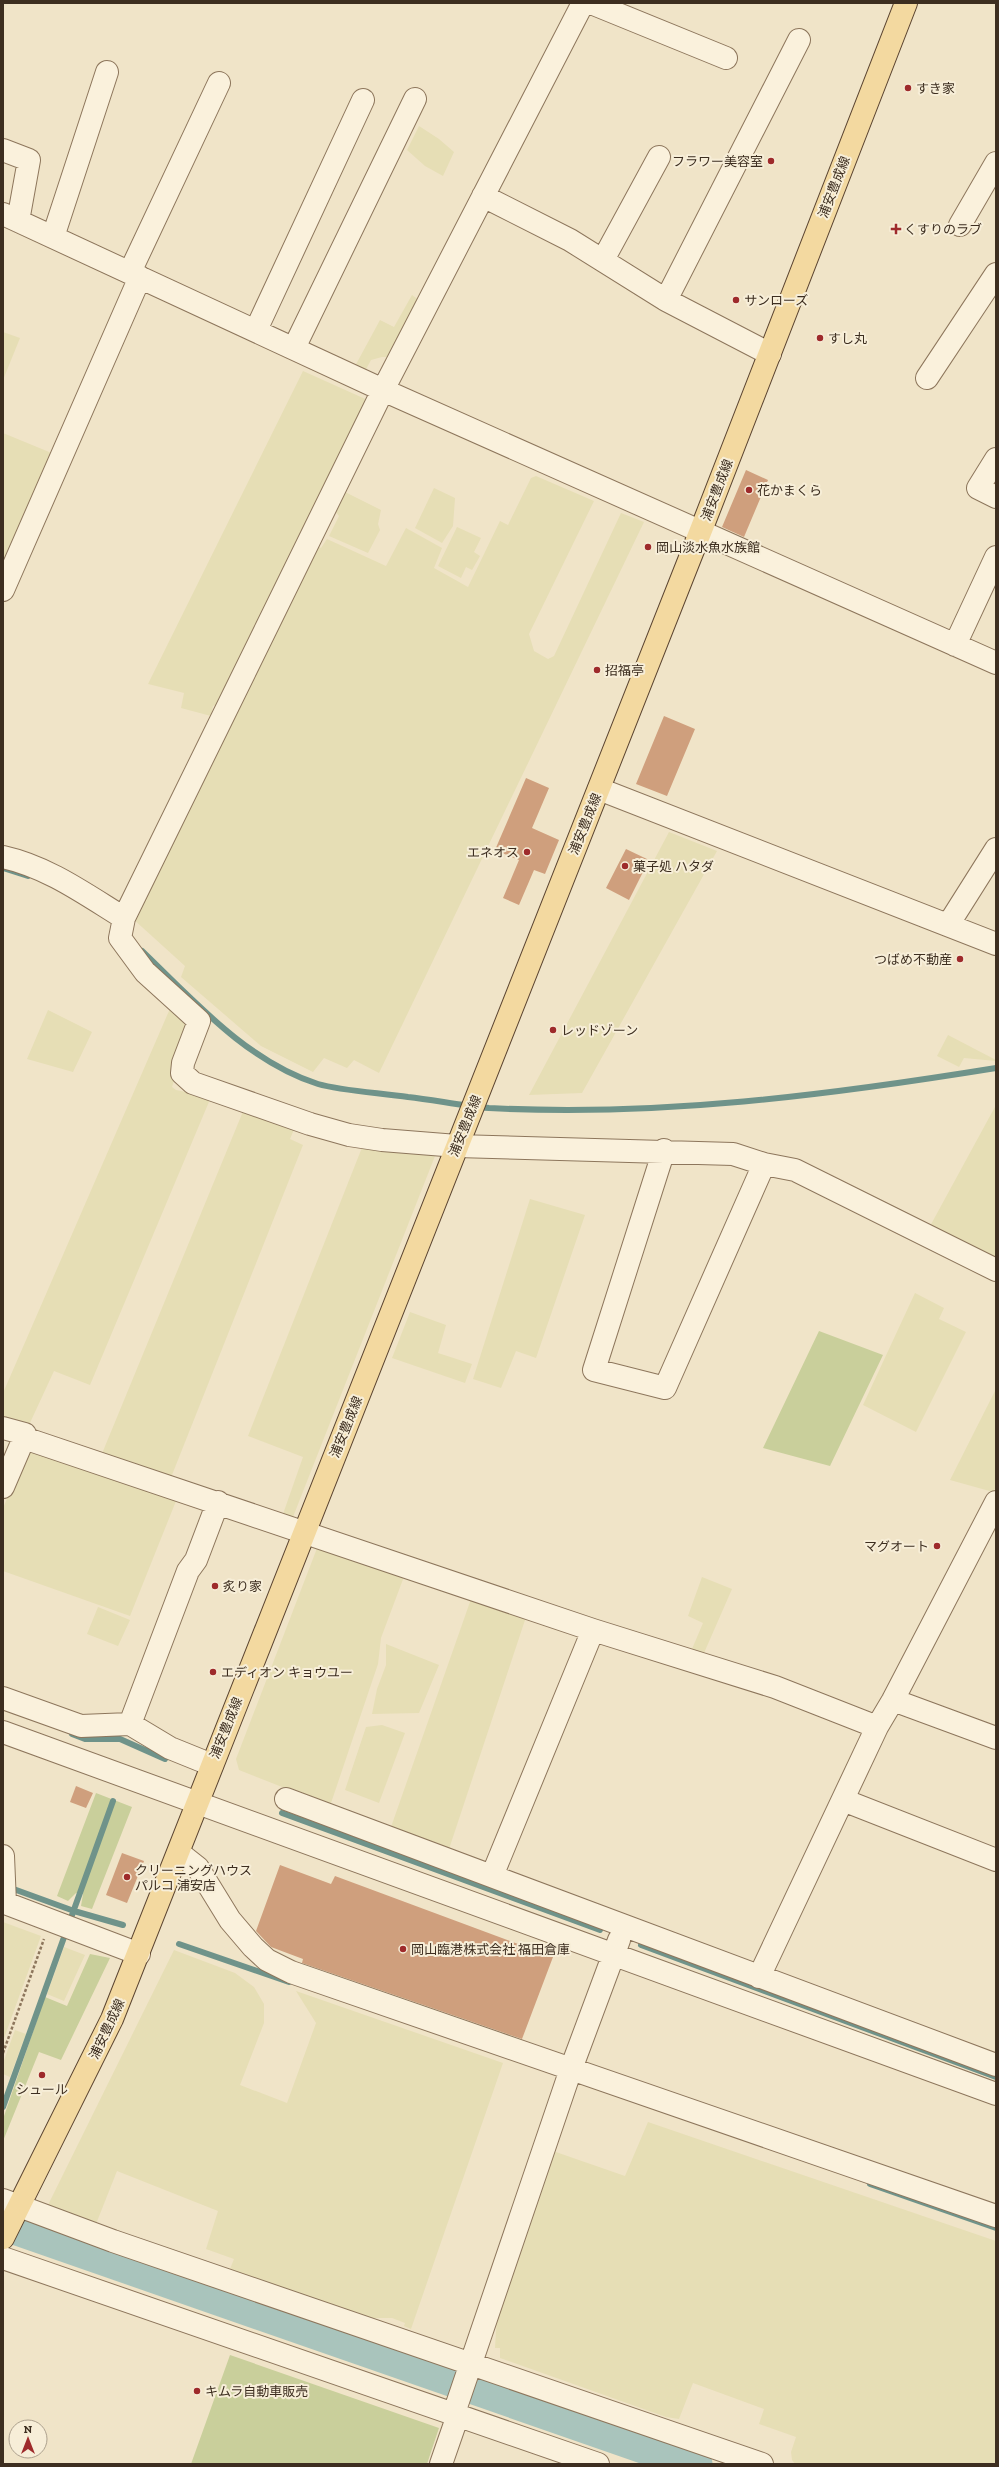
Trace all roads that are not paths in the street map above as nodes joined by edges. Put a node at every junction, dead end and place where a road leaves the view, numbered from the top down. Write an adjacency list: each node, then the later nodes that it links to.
1 (583, 3): 13 (street)
2 (591, 3): 5 (street)
3 (906, 3): 23 (main road, 浦安豊成線)
4 (799, 40): 20 (street)
5 (726, 58)
6 (108, 72): 16 (street)
7 (219, 83): 18 (street)
8 (415, 99): 22 (street)
9 (363, 100): 21 (street)
10 (3, 150): 14 (street)
11 (659, 156): 17 (street)
12 (996, 163): 15 (street)
13 (483, 196): 17 (street); 25 (street)
14 (10, 217): 16 (street)
15 (960, 225)
16 (53, 237): 18 (street)
17 (603, 260): 20 (street)
18 (135, 274): 21 (street); 30 (street)
19 (996, 274): 24 (street)
20 (666, 300): 23 (street)
21 (256, 330): 22 (street)
22 (294, 348): 25 (street)
23 (770, 354): 28 (main road, 浦安豊成線)
24 (926, 378)
25 (383, 390): 28 (street); 36 (street)
26 (996, 459): 27 (street)
27 (996, 497)
28 (700, 532): 31 (street); 33 (main road, 浦安豊成線)
29 (996, 557): 31 (street)
30 (3, 590)
31 (955, 645): 32 (street)
32 (996, 663)
33 (599, 789): 37 (street); 39 (main road, 浦安豊成線)
34 (996, 850): 37 (street)
35 (3, 857): 36 (street)
36 (122, 925): 39 (street)
37 (948, 925): 38 (street)
38 (996, 944)
39 (457, 1146): 40 (street); 48 (main road, 浦安豊成線)
40 (664, 1150): 41 (street); 41 (street)
41 (764, 1164): 42 (street)
42 (996, 1270)
43 (3, 1428): 44 (street)
44 (24, 1438): 45 (street); 46 (street)
45 (3, 1487)
46 (218, 1502): 48 (street); 52 (street)
47 (996, 1502): 51 (street)
48 (304, 1532): 49 (street); 56 (main road, 浦安豊成線)
49 (593, 1630): 53 (street); 63 (street)
50 (3, 1698): 52 (street)
51 (893, 1700): 53 (street); 55 (street)
52 (130, 1724): 56 (street)
53 (877, 1727): 58 (street)
54 (3, 1732): 59 (street)
55 (996, 1738)
56 (212, 1765): 59 (main road, 浦安豊成線)
57 (286, 1799): 63 (street)
58 (843, 1800): 61 (street); 67 (street)
59 (197, 1804): 60 (main road, 浦安豊成線); 66 (street)
60 (179, 1853): 65 (main road, 浦安豊成線); 69 (street)
61 (996, 1860)
62 (4, 1875): 65 (street)
63 (492, 1876): 64 (street)
64 (625, 1926): 66 (street); 67 (street)
65 (139, 1954): 71 (main road, 浦安豊成線)
66 (614, 1954): 69 (street); 70 (street)
67 (759, 1977): 68 (street)
68 (996, 2065)
69 (571, 2069): 72 (street); 75 (street)
70 (996, 2094)
71 (13, 2206): 73 (main road, 浦安豊成線); 75 (street)
72 (996, 2216)
73 (3, 2237)
74 (3, 2258): 76 (street)
75 (469, 2369): 76 (street); 79 (street)
76 (457, 2408): 77 (street); 78 (street)
77 (441, 2464)
78 (598, 2464)
79 (762, 2464)

